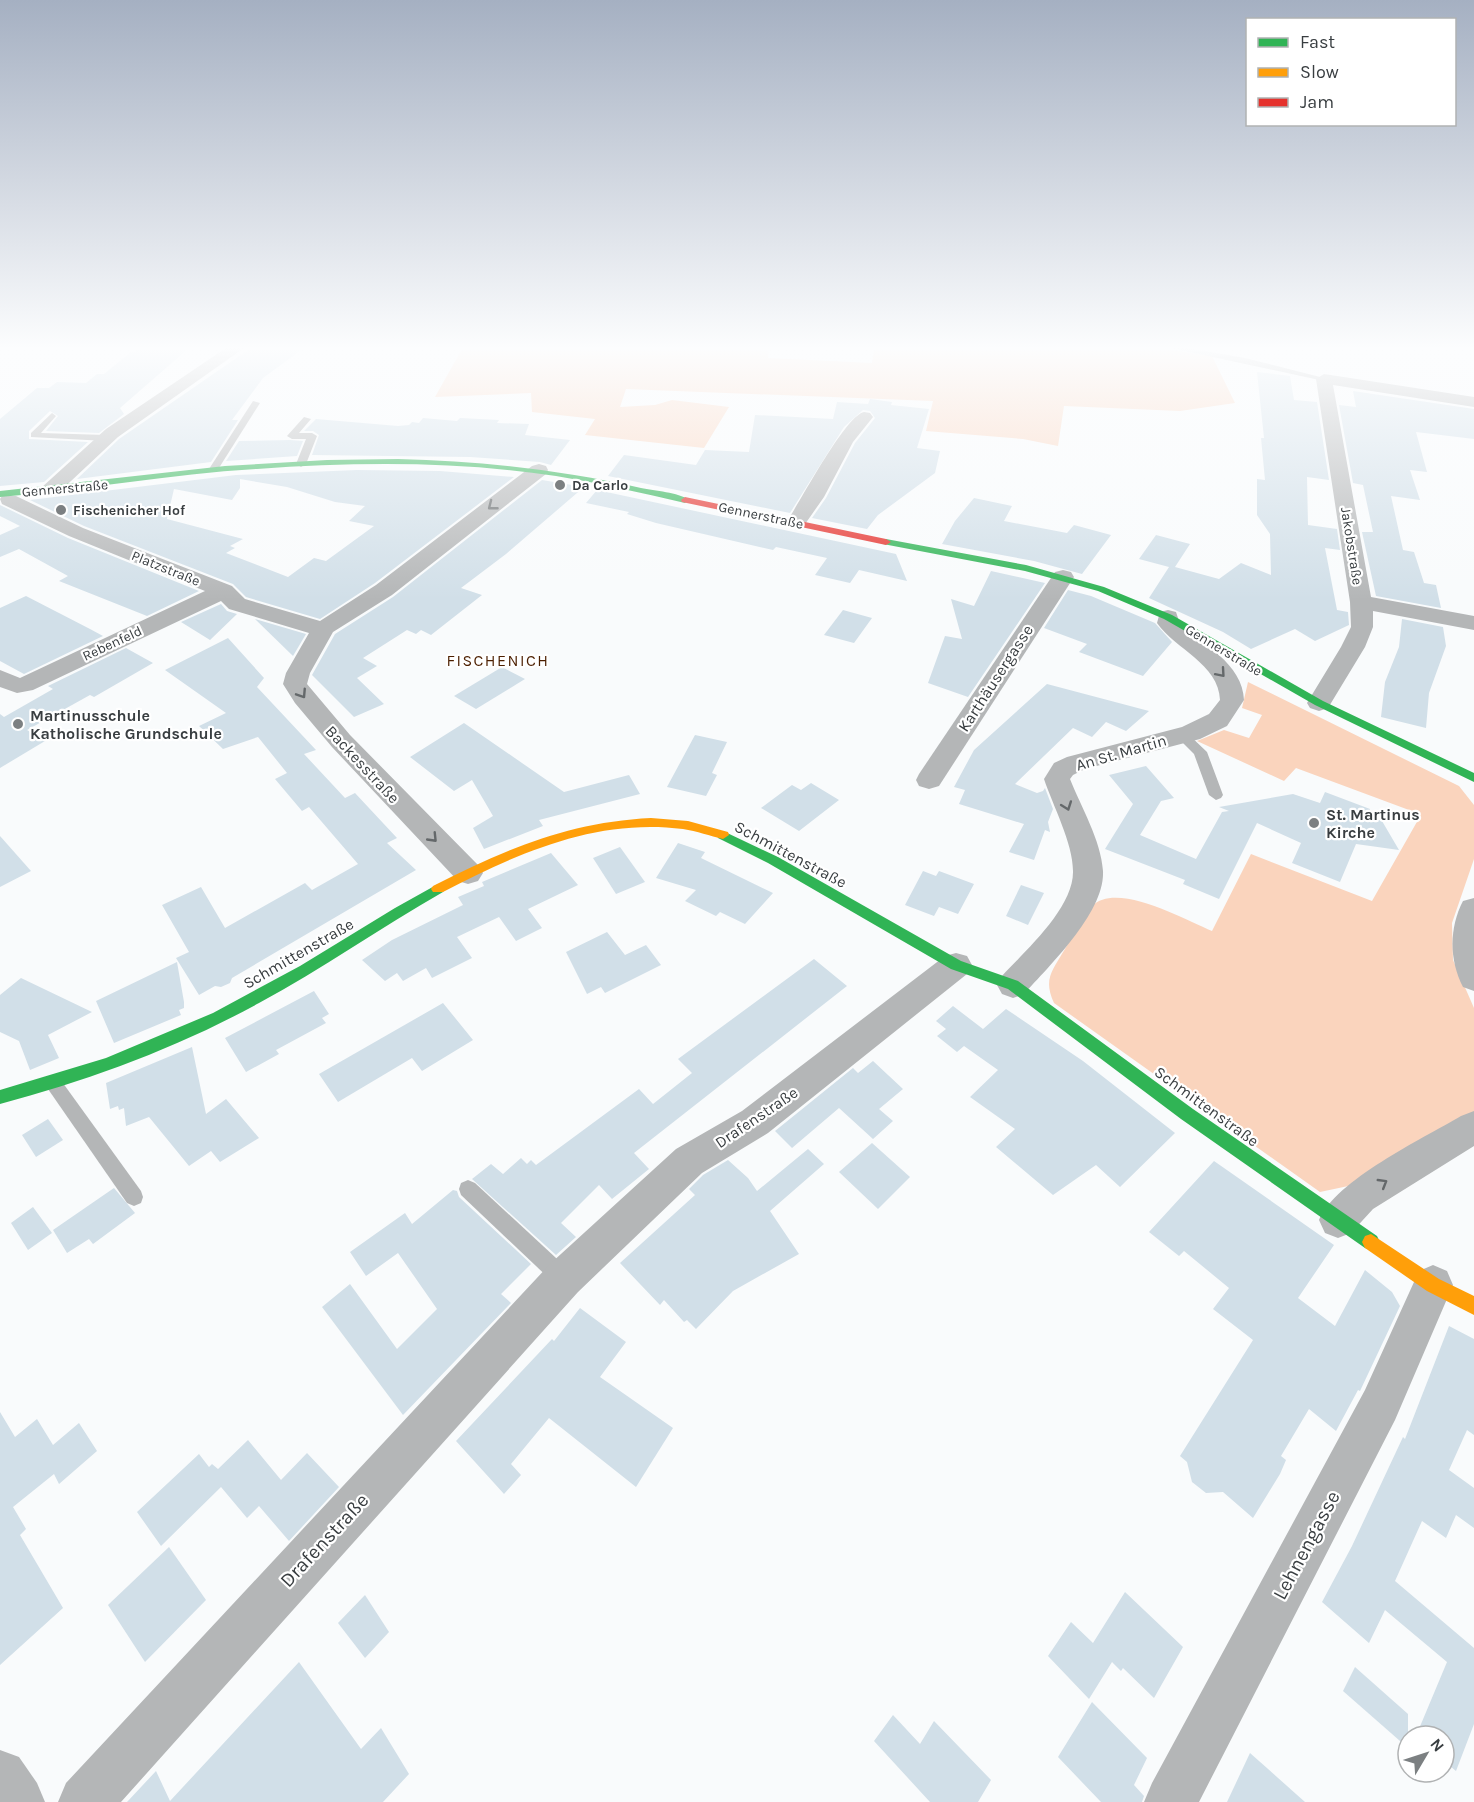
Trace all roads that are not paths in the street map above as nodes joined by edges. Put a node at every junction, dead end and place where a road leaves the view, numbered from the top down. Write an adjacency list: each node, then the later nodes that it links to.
1 (37, 432): 7 (lane)
2 (114, 432): 7 (street)
3 (237, 432): 9 (lane)
4 (295, 432): 8 (lane)
5 (850, 432): 13 (street)
6 (1333, 432): 16 (street, Jakobstraße)
7 (106, 438): 11 (street)
8 (301, 464): 9 (street, Gennerstraße); 10 (street, Gennerstraße)
9 (214, 469): 11 (street, Gennerstraße)
10 (539, 470): 13 (street, Gennerstraße); 19 (street, one-way to 19)
11 (48, 492): 12 (street, Gennerstraße)
12 (7, 498): 15 (street, Platzstraße)
13 (796, 523): 14 (street, Gennerstraße)
14 (1064, 577): 17 (street, Gennerstraße); 24 (street, Karthäusergasse)
15 (224, 591): 19 (street, Platzstraße); 20 (street, Rebenfeld)
16 (1361, 602): 18 (street); 21 (street, Jakobstraße)
17 (1168, 617): 21 (street, Gennerstraße); 22 (street, An St. Martin, one-way to 22)
18 (1474, 623)
19 (319, 635): 26 (street, Backesstraße, one-way to 26)
20 (0, 677)
21 (1318, 704): 23 (street, Gennerstraße)
22 (1181, 735): 25 (lane); 30 (street, An St. Martin, one-way to 30)
23 (1474, 778)
24 (929, 780)
25 (1216, 795)
26 (468, 873): 28 (street, Schmittenstraße); 31 (street, Schmittenstraße)
27 (1474, 909): 29 (street)
28 (956, 965): 30 (street, Schmittenstraße); 37 (street, Drafenstraße)
29 (1474, 978)
30 (1013, 985): 36 (street, Schmittenstraße)
31 (54, 1084): 32 (street, Schmittenstraße); 35 (lane)
32 (0, 1097)
33 (1474, 1127): 36 (street, one-way to 33)
34 (468, 1189): 37 (lane)
35 (134, 1197)
36 (1338, 1220): 38 (street, Schmittenstraße)
37 (564, 1278): 42 (street, Drafenstraße)
38 (1433, 1285): 39 (street, Schmittenstraße); 43 (street, Lehnengasse)
39 (1474, 1306)
40 (0, 1776): 41 (street)
41 (18, 1802)
42 (84, 1802)
43 (1171, 1802)

